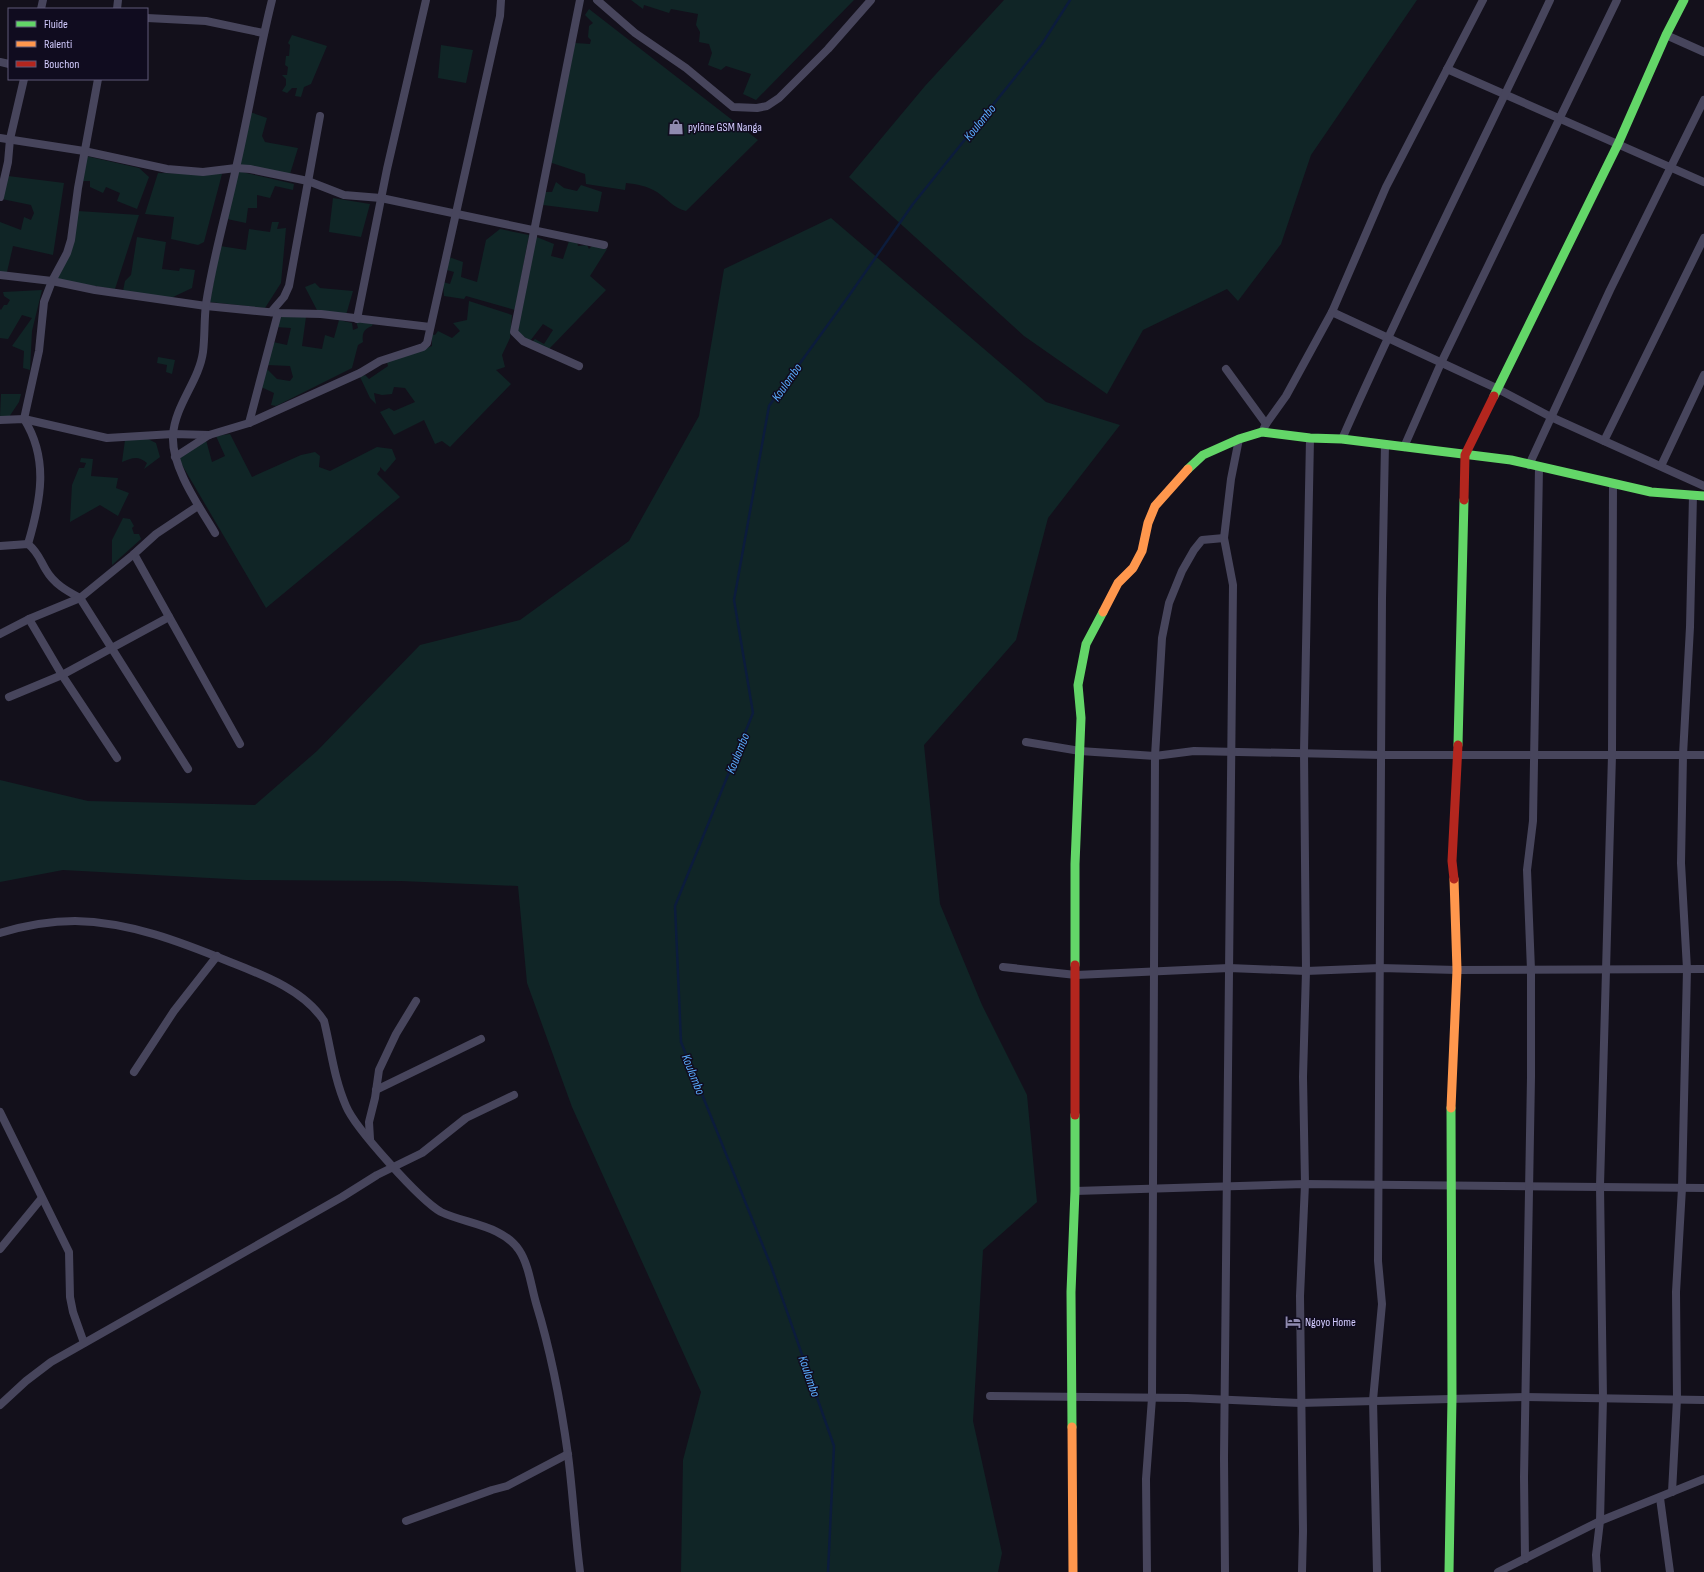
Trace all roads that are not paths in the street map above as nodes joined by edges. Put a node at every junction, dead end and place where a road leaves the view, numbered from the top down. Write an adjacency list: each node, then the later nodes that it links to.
1 (272, 0): 12 (street)
2 (426, 0): 31 (street)
3 (501, 0): 32 (street)
4 (580, 0): 33 (street)
5 (597, 0): 6 (street)
6 (872, 0)
7 (1483, 0): 15 (street)
8 (1550, 0): 18 (street)
9 (1617, 0): 21 (street)
10 (1684, 0): 13 (street)
11 (148, 18): 12 (street)
12 (263, 33): 26 (street)
13 (1666, 36): 14 (street); 24 (street)
14 (1704, 52)
15 (1447, 69): 18 (street); 39 (street)
16 (24, 80): 23 (street)
17 (98, 80): 25 (street)
18 (1506, 94): 21 (street); 43 (street)
19 (1704, 100): 27 (street)
20 (320, 116): 28 (street)
21 (1560, 119): 24 (street); 44 (street)
22 (0, 138): 23 (street)
23 (10, 139): 25 (street); 30 (street)
24 (1618, 144): 27 (street); 48 (street)
25 (84, 151): 26 (street); 37 (street)
26 (236, 168): 28 (street); 38 (street)
27 (1671, 168): 29 (street); 49 (street)
28 (308, 181): 31 (street); 40 (street)
29 (1704, 182)
30 (0, 197)
31 (381, 198): 32 (street); 41 (street)
32 (456, 215): 33 (street); 42 (street)
33 (534, 230): 35 (street); 45 (street)
34 (1704, 238): 59 (street)
35 (604, 245)
36 (0, 275): 37 (street)
37 (52, 281): 38 (street); 50 (street)
38 (206, 306): 40 (street); 54 (street)
39 (1332, 312): 43 (street); 53 (street)
40 (274, 313): 41 (street); 52 (street)
41 (357, 319): 42 (street)
42 (430, 327): 52 (street)
43 (1386, 338): 44 (street); 58 (street)
44 (1441, 363): 48 (street); 61 (street)
45 (580, 366)
46 (1226, 369): 53 (street)
47 (1704, 375): 65 (street)
48 (1496, 388): 49 (street); 62 (street)
49 (1551, 417): 59 (street); 64 (street)
50 (24, 419): 51 (street); 54 (street); 74 (street)
51 (0, 420)
52 (249, 423): 55 (street)
53 (1264, 428): 56 (street); 57 (street)
54 (173, 434): 55 (street); 63 (street)
55 (209, 435): 63 (street)
56 (1310, 438): 58 (street); 88 (street)
57 (1239, 439): 73 (street); 86 (street)
58 (1342, 439): 60 (street)
59 (1604, 441): 65 (street)
60 (1385, 444): 61 (street); 89 (street)
61 (1404, 447): 62 (street)
62 (1465, 456): 64 (street); 90 (street)
63 (174, 457): 71 (street)
64 (1529, 465): 66 (street)
65 (1661, 466): 68 (street)
66 (1539, 467): 67 (street); 91 (street)
67 (1613, 484): 69 (street); 92 (street)
68 (1704, 486)
69 (1693, 495): 70 (street); 93 (street)
70 (1704, 496)
71 (198, 506): 72 (street); 76 (street)
72 (215, 533)
73 (1224, 538): 87 (street); 95 (street)
74 (28, 544): 75 (street); 77 (street)
75 (0, 546)
76 (134, 554): 77 (street); 78 (street)
77 (80, 598): 79 (street); 81 (street)
78 (169, 617): 81 (street); 85 (street)
79 (29, 619): 80 (street); 82 (street)
80 (0, 634)
81 (111, 647): 82 (street); 97 (street)
82 (62, 675): 83 (street); 96 (street)
83 (9, 696)
84 (1026, 742): 86 (street)
85 (240, 744)
86 (1080, 751): 95 (street); 110 (street)
87 (1231, 751): 88 (street); 95 (street); 101 (street)
88 (1304, 752): 89 (street); 109 (street)
89 (1382, 755): 90 (street); 102 (street)
90 (1458, 755): 91 (street); 106 (street)
91 (1534, 755): 92 (street); 107 (street)
92 (1612, 755): 93 (street); 103 (street)
93 (1683, 755): 94 (street); 104 (street)
94 (1704, 755)
95 (1155, 756): 108 (street)
96 (117, 758)
97 (188, 769)
98 (0, 933): 99 (street)
99 (217, 956): 113 (street); 117 (street)
100 (1003, 967): 110 (street)
101 (1229, 968): 108 (street); 109 (street); 120 (street)
102 (1380, 968): 106 (street); 109 (street); 121 (street)
103 (1607, 968): 104 (street); 107 (street); 124 (street)
104 (1687, 969): 105 (street); 125 (street)
105 (1704, 969)
106 (1457, 970): 107 (street); 122 (street)
107 (1531, 970): 123 (street)
108 (1155, 971): 110 (street); 127 (street)
109 (1306, 971): 119 (street)
110 (1076, 975): 128 (street)
111 (416, 1001): 114 (street)
112 (481, 1039): 114 (street)
113 (134, 1072)
114 (376, 1090): 117 (street)
115 (514, 1095): 118 (street)
116 (0, 1112): 129 (street)
117 (370, 1140): 118 (street)
118 (395, 1168): 131 (street); 144 (street)
119 (1305, 1184): 120 (street); 121 (street); 142 (street)
120 (1228, 1186): 127 (street); 136 (street)
121 (1379, 1186): 122 (street); 140 (street)
122 (1450, 1186): 123 (street); 137 (street)
123 (1530, 1186): 124 (street); 134 (street)
124 (1600, 1186): 125 (street); 138 (street)
125 (1682, 1188): 126 (street); 139 (street)
126 (1704, 1188)
127 (1152, 1189): 128 (street); 135 (street)
128 (1075, 1191): 133 (street)
129 (42, 1199): 130 (street); 131 (street)
130 (0, 1249)
131 (84, 1343): 143 (street)
132 (990, 1396): 133 (street)
133 (1072, 1397): 135 (street); 153 (street)
134 (1525, 1397): 137 (street); 138 (street); 150 (street)
135 (1152, 1398): 136 (street); 154 (street)
136 (1226, 1398): 142 (street); 155 (street)
137 (1452, 1398): 140 (street); 158 (street)
138 (1603, 1398): 139 (street); 149 (street)
139 (1677, 1399): 141 (street); 146 (street)
140 (1373, 1400): 142 (street); 157 (street)
141 (1704, 1400)
142 (1300, 1403): 156 (street)
143 (0, 1405)
144 (568, 1454): 148 (street); 152 (street)
145 (1704, 1478): 146 (street)
146 (1672, 1492): 147 (street)
147 (1660, 1498): 149 (street); 161 (street)
148 (406, 1521)
149 (1600, 1521): 150 (street); 160 (street)
150 (1525, 1559): 151 (street)
151 (1512, 1569): 159 (street)
152 (580, 1572)
153 (1073, 1572)
154 (1147, 1572)
155 (1225, 1572)
156 (1302, 1572)
157 (1377, 1572)
158 (1449, 1572)
159 (1498, 1572)
160 (1597, 1572)
161 (1670, 1572)

